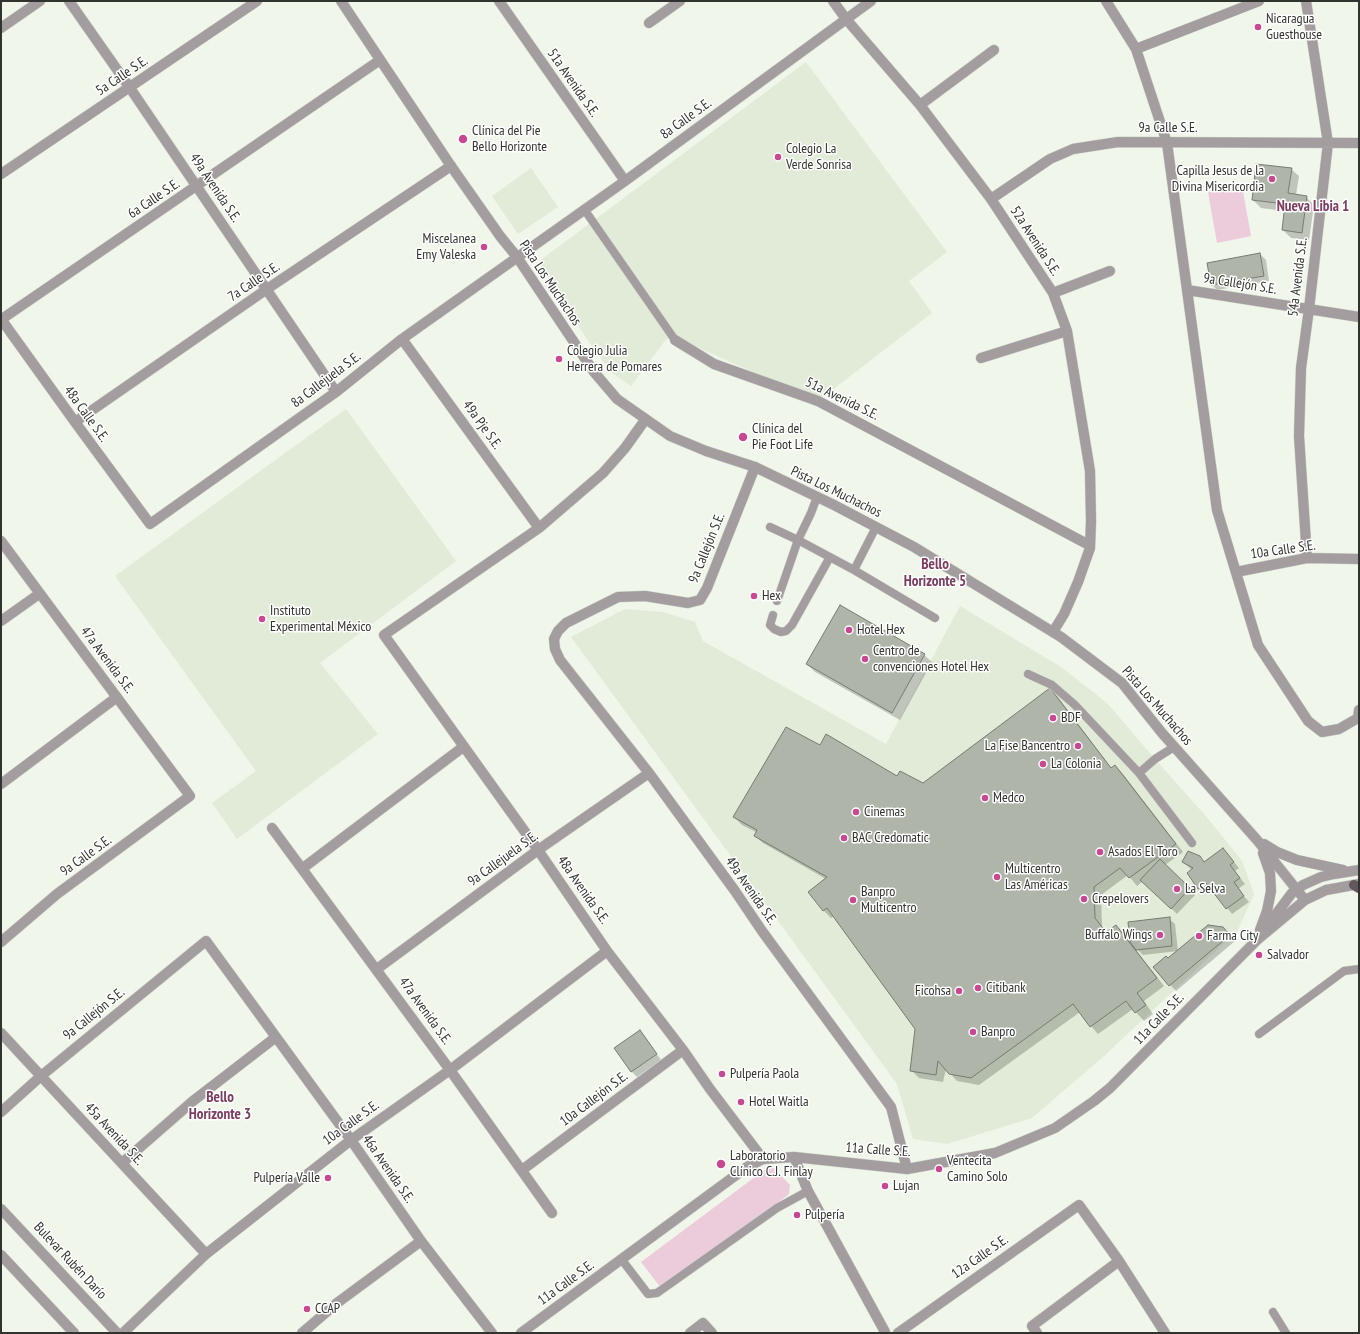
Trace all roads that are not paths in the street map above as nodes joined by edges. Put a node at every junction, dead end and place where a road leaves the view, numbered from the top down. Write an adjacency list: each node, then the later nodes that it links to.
1 (40, 1): 14 (street)
2 (69, 1): 18 (street, 49a Avenida S.E.)
3 (257, 1): 18 (street, 5a Calle S.E.)
4 (341, 1): 17 (street, Pista Los Muchachos)
5 (680, 1): 13 (street)
6 (833, 1): 12 (street, 52a Avenida S.E.)
7 (871, 1): 12 (street, 8a Calle S.E.)
8 (1106, 1): 15 (street)
9 (1259, 1): 15 (street)
10 (1306, 1): 21 (street, 54a Avenida S.E.)
11 (500, 2): 25 (street, 51a Avenida S.E.)
12 (846, 19): 19 (street, 52a Avenida S.E.); 25 (street, 8a Calle S.E.)
13 (650, 23)
14 (1, 28)
15 (1136, 49): 20 (street)
16 (994, 50): 19 (street)
17 (380, 60): 23 (street, Pista Los Muchachos); 26 (street, 6a Calle S.E.)
18 (130, 88): 24 (street, 5a Calle S.E.); 26 (street, 49a Avenida S.E.)
19 (920, 105): 27 (street, 52a Avenida S.E.)
20 (1167, 143): 21 (street, 9a Calle S.E.); 27 (street, 9a Calle S.E.); 32 (street)
21 (1328, 143): 22 (street, 9a Calle S.E.); 34 (street, 54a Avenida S.E.)
22 (1359, 143)
23 (451, 166): 29 (street, Pista Los Muchachos); 31 (street, 7a Calle S.E.)
24 (1, 174)
25 (625, 181): 28 (street, 8a Calle S.E.)
26 (197, 186): 31 (street, 49a Avenida S.E.); 36 (street, 6a Calle S.E.)
27 (991, 199): 33 (street, 52a Avenida S.E.)
28 (584, 209): 29 (street, 8a Calle S.E.); 39 (lane, 51a Avenida S.E.)
29 (517, 257): 38 (street, 8a Callejuela S.E.); 42 (street, Pista Los Muchachos)
30 (1110, 271): 33 (street)
31 (267, 289): 41 (street, 49a Avenida S.E.); 43 (street, 7a Calle S.E.)
32 (1187, 290): 34 (street, 9a Callejón S.E.); 57 (street)
33 (1053, 294): 37 (street, 52a Avenida S.E.)
34 (1309, 309): 35 (street, 9a Callejón S.E.); 54 (street, 54a Avenida S.E.)
35 (1359, 317)
36 (1, 319): 43 (street, 48a Calle S.E.)
37 (1067, 331): 40 (street); 52 (street, 52a Avenida S.E.)
38 (402, 339): 41 (street, 8a Callejuela S.E.); 49 (street, 49a Pje S.E.)
39 (675, 340): 52 (street, 51a Avenida S.E.)
40 (980, 358)
41 (336, 392): 46 (street, 8a Callejuela S.E.)
42 (645, 420): 44 (street, Pista Los Muchachos); 49 (street)
43 (75, 422): 46 (street, 48a Calle S.E.)
44 (755, 467): 45 (street, Pista Los Muchachos); 64 (street, 9a Callejón S.E.)
45 (817, 497): 48 (street, Pista Los Muchachos); 50 (lane)
46 (150, 524)
47 (770, 527): 50 (lane)
48 (876, 527): 56 (lane); 63 (street, Pista Los Muchachos)
49 (538, 528): 68 (street, 48a Avenida S.E.)
50 (798, 540): 53 (lane); 59 (lane)
51 (1, 541): 58 (street, 47a Avenida S.E.)
52 (1090, 548): 63 (street)
53 (830, 557): 56 (lane); 60 (lane)
54 (1307, 558): 55 (street, 10a Calle S.E.); 57 (street, 10a Calle S.E.)
55 (1359, 559)
56 (854, 570): 61 (lane)
57 (1236, 572): 67 (street)
58 (39, 594): 62 (street); 66 (street, 47a Avenida S.E.)
59 (778, 601)
60 (772, 615)
61 (935, 618)
62 (1, 621)
63 (1053, 632): 69 (street, Pista Los Muchachos)
64 (554, 639): 70 (street, 49a Avenida S.E.)
65 (1028, 674): 71 (lane)
66 (116, 697): 72 (street); 73 (street, 47a Avenida S.E.)
67 (1359, 710)
68 (463, 747): 77 (street, 48a Avenida S.E.); 78 (street)
69 (1174, 747): 71 (lane); 75 (street, Pista Los Muchachos)
70 (648, 773): 77 (street, 9a Callejuela S.E.); 101 (street, 49a Avenida S.E.)
71 (1139, 773): 76 (lane)
72 (1, 784)
73 (190, 796): 86 (street, 9a Calle S.E.)
74 (272, 828): 78 (street, 47a Avenida S.E.)
75 (1257, 840): 80 (street); 82 (street, Pista Los Muchachos); 84 (street)
76 (1192, 843)
77 (538, 850): 87 (street, 48a Avenida S.E.); 89 (street, 9a Callejuela S.E.)
78 (303, 868): 89 (street, 47a Avenida S.E.)
79 (1359, 870): 80 (street, 11a Calle S.E.)
80 (1348, 871): 82 (street, 11a Calle S.E.)
81 (1357, 886): 83 (street, 11a Calle S.E.)
82 (1296, 890): 83 (street, Pista Los Muchachos); 84 (street, 11a Calle S.E.)
83 (1305, 900): 84 (street, 11a Calle S.E.)
84 (1257, 940): 101 (street, 11a Calle S.E.)
85 (206, 941): 92 (street, 46a Avenida S.E.); 95 (street, 9a Callejón S.E.)
86 (1, 942)
87 (607, 951): 93 (street, 48a Avenida S.E.); 94 (street, 10a Calle S.E.)
88 (1359, 969): 91 (lane)
89 (377, 970): 94 (street, 47a Avenida S.E.)
90 (1, 1033): 95 (street, 45a Avenida S.E.)
91 (1259, 1034)
92 (276, 1037): 97 (street, 46a Avenida S.E.); 100 (street)
93 (683, 1050): 99 (street, 48a Avenida S.E.); 102 (street, 10a Callejón S.E.)
94 (450, 1070): 97 (street, 10a Calle S.E.); 102 (street, 47a Avenida S.E.)
95 (41, 1076): 96 (street, 9a Callejón S.E.); 100 (street, 45a Avenida S.E.)
96 (1, 1112)
97 (351, 1140): 106 (street, 46a Avenida S.E.); 107 (street, 10a Calle S.E.)
98 (794, 1157): 99 (street, 11a Calle S.E.); 101 (street, 11a Calle S.E.); 103 (street)
99 (763, 1159): 109 (street, 11a Calle S.E.)
100 (122, 1163): 107 (street, 45a Avenida S.E.)
101 (907, 1169)
102 (522, 1170): 105 (street, 47a Avenida S.E.)
103 (808, 1191): 109 (lane); 120 (street)
104 (1, 1209): 113 (street, Bulevar Rubén Darío)
105 (552, 1213)
106 (421, 1241): 115 (street); 116 (street, 46a Avenida S.E.)
107 (206, 1254): 114 (street, 10a Calle S.E.)
108 (1, 1255): 112 (street)
109 (622, 1260): 117 (street, 11a Calle S.E.)
110 (1119, 1261): 121 (street, 12a Calle S.E.); 122 (street); 123 (street)
111 (1273, 1312): 124 (lane)
112 (74, 1333)
113 (118, 1333)
114 (123, 1333)
115 (302, 1333)
116 (492, 1333)
117 (521, 1333)
118 (690, 1333): 119 (street)
119 (712, 1333)
120 (886, 1333)
121 (898, 1333)
122 (1037, 1333)
123 (1165, 1333)
124 (1286, 1333)

